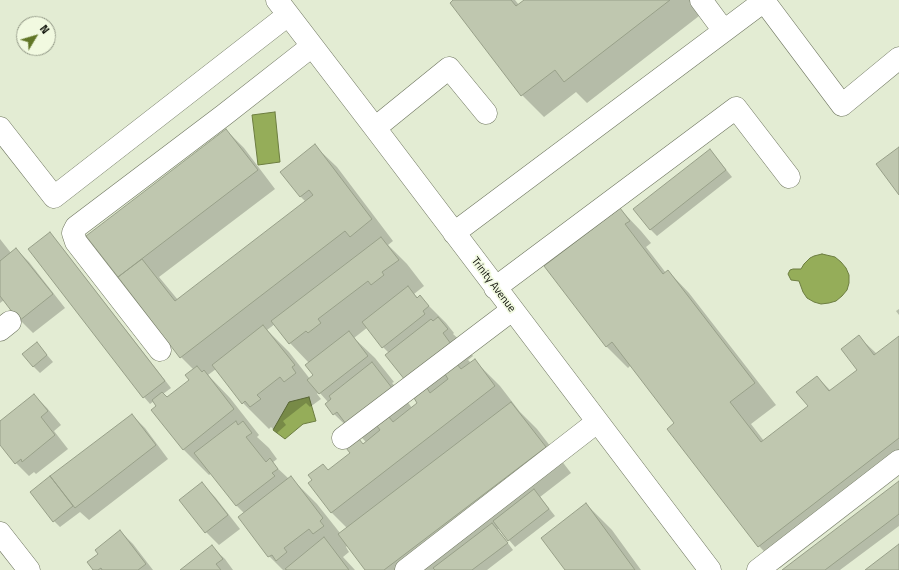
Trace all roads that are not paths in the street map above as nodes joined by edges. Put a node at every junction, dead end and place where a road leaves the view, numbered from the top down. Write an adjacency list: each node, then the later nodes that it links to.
1 (701, 0): 4 (street)
2 (764, 0): 4 (street); 6 (street)
3 (283, 7): 5 (street, Trinity Avenue); 8 (street)
4 (724, 31): 11 (street)
5 (312, 46): 9 (street, Trinity Avenue); 14 (street)
6 (899, 58)
7 (486, 114): 9 (street)
8 (0, 128)
9 (375, 128): 11 (street, Trinity Avenue)
10 (789, 177): 12 (street)
11 (454, 233): 12 (street, Trinity Avenue)
12 (495, 288): 13 (street, Trinity Avenue)
13 (512, 310): 15 (street, Trinity Avenue); 16 (street)
14 (160, 350)
15 (597, 422): 20 (street); 21 (street, Trinity Avenue)
16 (344, 438)
17 (899, 461): 22 (street)
18 (0, 533): 19 (street)
19 (29, 570)
20 (406, 570)
21 (710, 570)
22 (758, 570)

